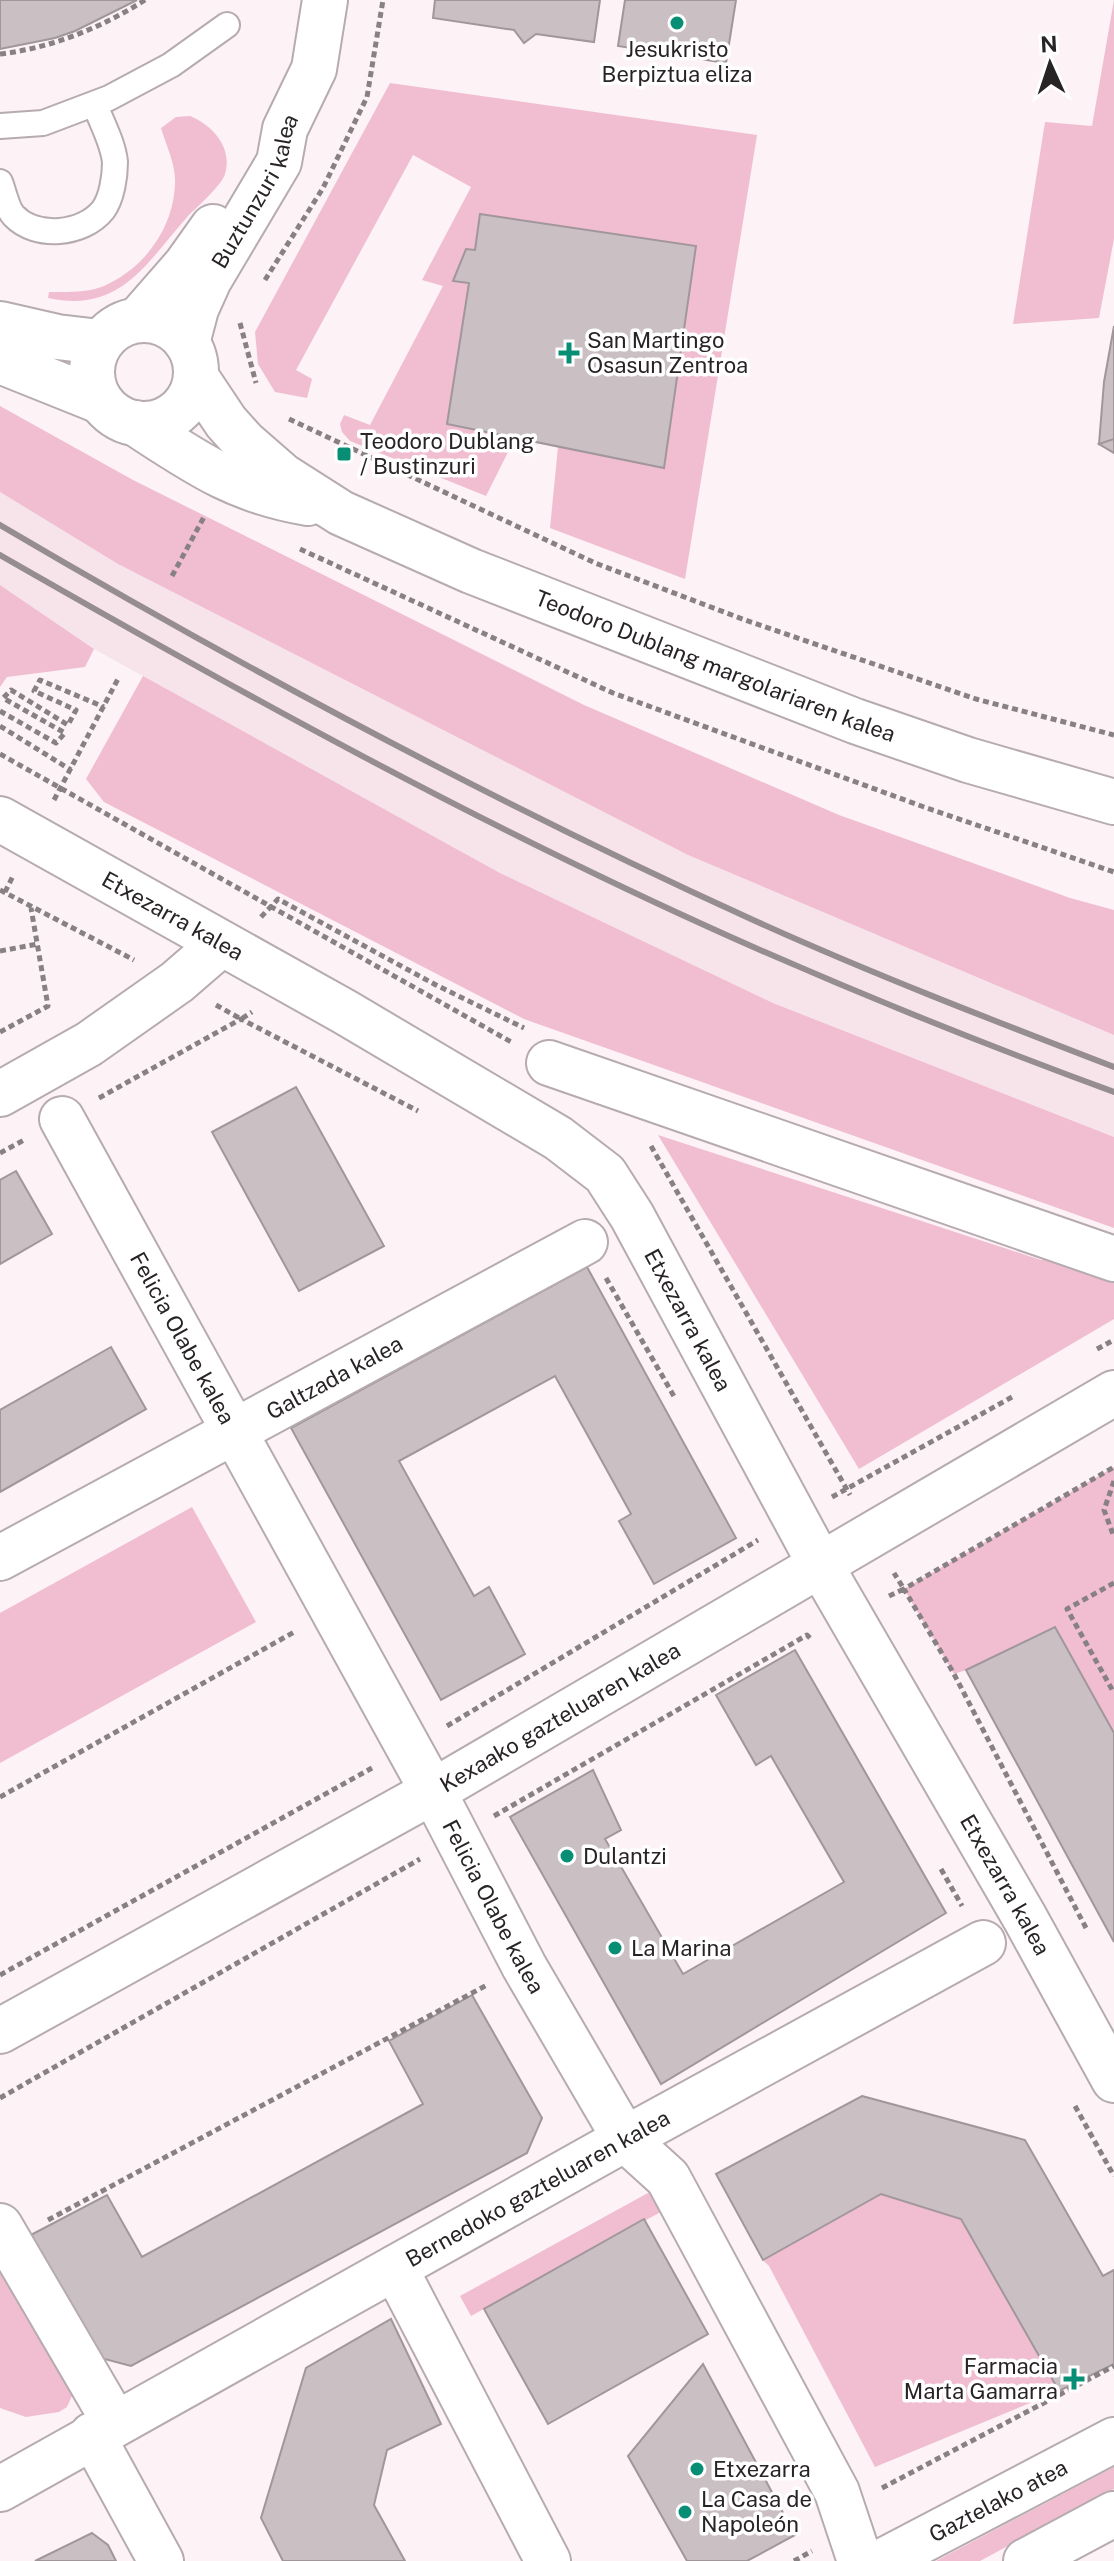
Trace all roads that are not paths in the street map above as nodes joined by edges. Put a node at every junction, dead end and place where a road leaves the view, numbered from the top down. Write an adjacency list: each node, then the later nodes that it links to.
1 (325, 0): 5 (street)
2 (227, 25): 3 (lane)
3 (95, 104): 4 (lane); 6 (lane)
4 (0, 126)
5 (285, 129): 7 (street, Buztunzuri kalea); 10 (street, Buztunzuri kalea)
6 (0, 182)
7 (138, 320): 9 (street); 10 (street)
8 (0, 324): 9 (street)
9 (100, 342): 12 (street)
10 (192, 360): 12 (street); 13 (street, Teodoro Dublang margolariaren kalea)
11 (0, 361): 12 (street, Teodoro Dublang margolariaren kalea)
12 (117, 412): 13 (street, Teodoro Dublang margolariaren kalea)
13 (327, 506): 14 (street, Teodoro Dublang margolariaren kalea)
14 (1114, 802)
15 (0, 819): 16 (street, Etxezarra kalea)
16 (221, 944): 18 (street); 25 (street, Etxezarra kalea)
17 (549, 1063): 21 (street)
18 (0, 1094)
19 (62, 1119): 23 (street, Felicia Olabe kalea)
20 (585, 1242): 23 (street, Galtzada kalea)
21 (1114, 1259)
22 (1114, 1393): 25 (street, Kexaako gazteluaren kalea)
23 (233, 1431): 24 (street, Galtzada kalea); 26 (street, Felicia Olabe kalea)
24 (0, 1558)
25 (821, 1566): 26 (street, Kexaako gazteluaren kalea); 29 (street, Etxezarra kalea)
26 (432, 1792): 28 (street, Kexaako gazteluaren kalea); 30 (street, Felicia Olabe kalea)
27 (983, 1943): 30 (street, Bernedoko gazteluaren kalea)
28 (0, 2031)
29 (1114, 2080)
30 (625, 2139): 32 (street, Bernedoko gazteluaren kalea); 39 (street, Felicia Olabe kalea)
31 (4, 2234): 33 (street)
32 (395, 2268): 33 (street, Bernedoko gazteluaren kalea); 38 (street)
33 (104, 2429): 35 (street, Bernedoko gazteluaren kalea); 37 (street)
34 (1114, 2440): 40 (street, Gaztelako atea)
35 (0, 2489)
36 (1114, 2514): 41 (street)
37 (161, 2561)
38 (548, 2561)
39 (860, 2561)
40 (883, 2561)
41 (1026, 2561)

